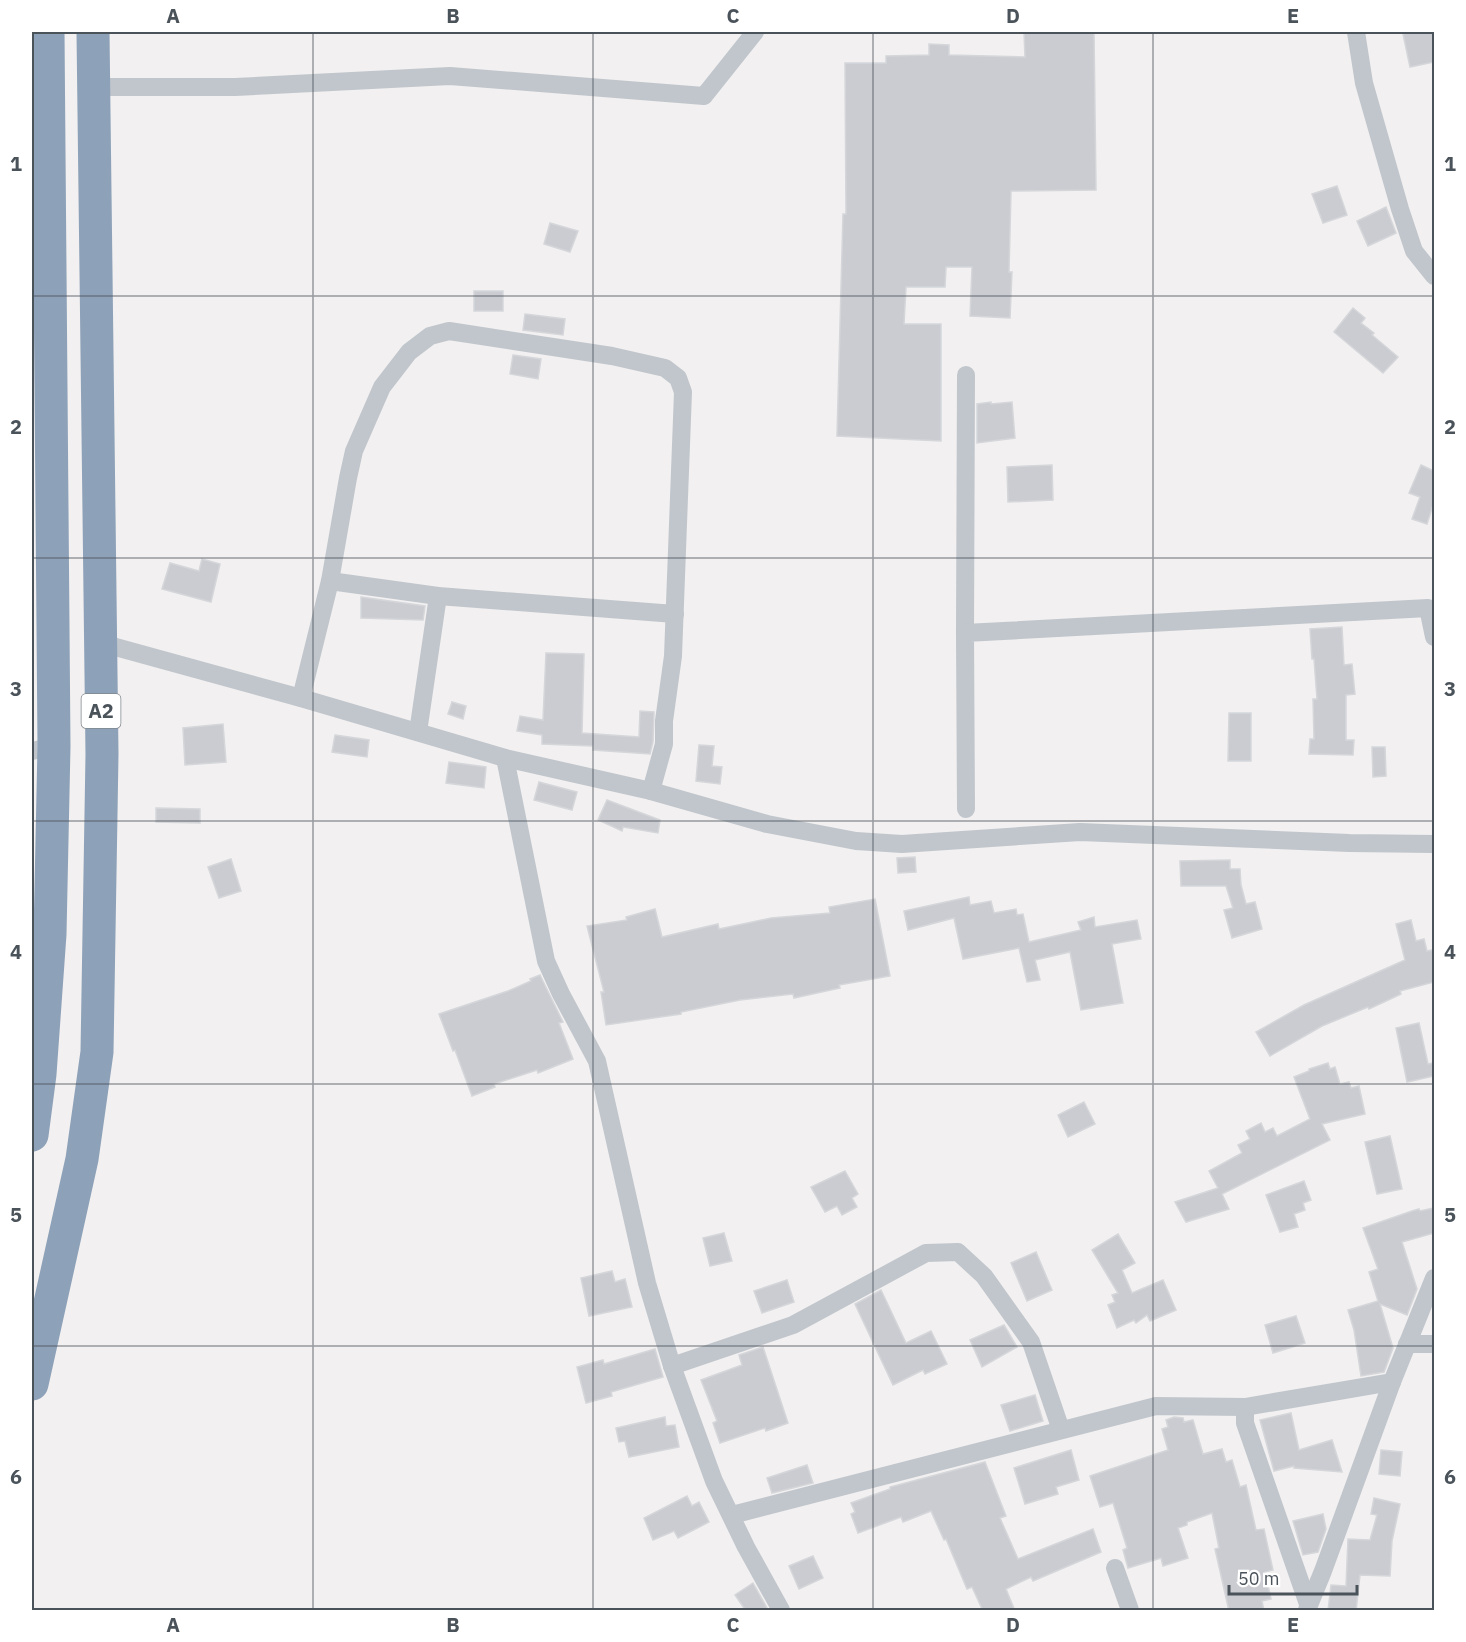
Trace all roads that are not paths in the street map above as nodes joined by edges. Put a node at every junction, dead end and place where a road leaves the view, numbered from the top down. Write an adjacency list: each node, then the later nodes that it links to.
1 (48, 32): 16 (highway, A2)
2 (93, 32): 5 (highway, A2)
3 (755, 32): 5 (street)
4 (1356, 32): 6 (street)
5 (94, 87): 13 (highway, A2)
6 (1434, 276)
7 (966, 375): 11 (street)
8 (330, 581): 9 (street); 10 (street); 14 (street)
9 (438, 596): 10 (street); 15 (street)
10 (675, 614): 18 (street)
11 (965, 633): 12 (street); 19 (street)
12 (1434, 637)
13 (101, 644): 14 (street); 27 (highway, A2)
14 (301, 698): 15 (street)
15 (418, 732): 17 (street)
16 (43, 749): 21 (highway, A2)
17 (505, 758): 18 (street); 25 (street)
18 (651, 791): 20 (street)
19 (966, 809)
20 (1434, 844)
21 (32, 1135)
22 (1434, 1278): 23 (street)
23 (1407, 1344): 24 (street); 26 (street)
24 (1434, 1344)
25 (672, 1366): 29 (street); 30 (street)
26 (1392, 1382): 28 (street); 32 (street)
27 (32, 1384)
28 (1245, 1407): 29 (street); 32 (street)
29 (1061, 1430): 30 (street)
30 (732, 1515): 33 (street)
31 (1115, 1568): 34 (street)
32 (1307, 1608)
33 (781, 1611)
34 (1130, 1611)

